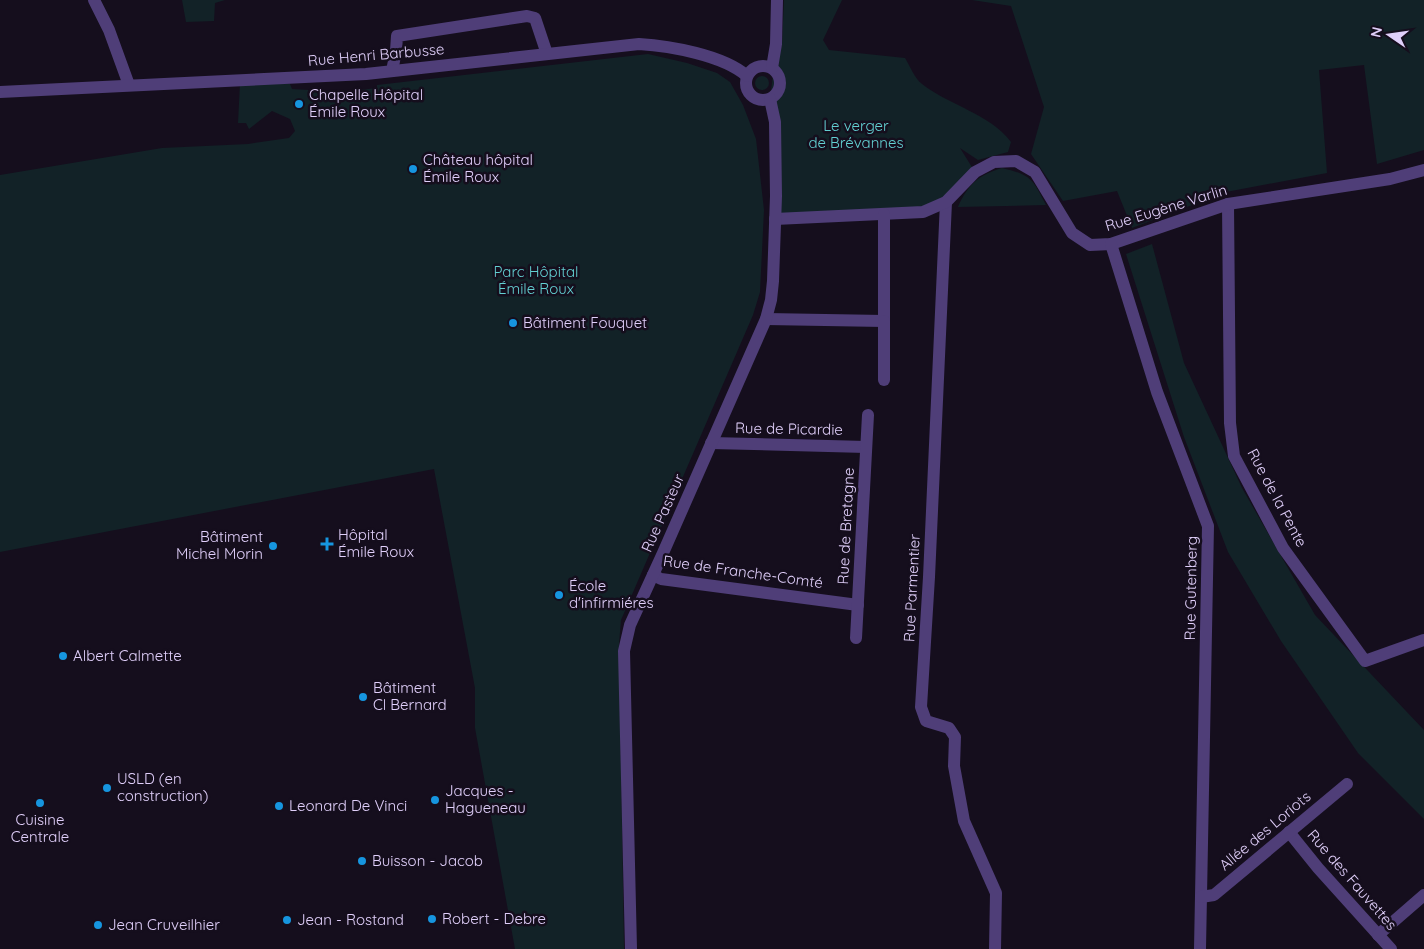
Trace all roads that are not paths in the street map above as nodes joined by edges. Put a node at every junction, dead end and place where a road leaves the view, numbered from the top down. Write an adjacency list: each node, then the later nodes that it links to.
1 (94, 0): 7 (street)
2 (777, 0): 4 (street)
3 (547, 54): 5 (street, Rue Henri Barbusse); 5 (street); 6 (street, Rue Henri Barbusse)
4 (772, 68): 6 (street); 9 (street)
5 (392, 71): 7 (street, Rue Henri Barbusse)
6 (747, 76): 9 (street)
7 (129, 85): 8 (street, Rue Henri Barbusse)
8 (0, 92)
9 (770, 99): 14 (street, Rue Pasteur)
10 (1424, 170): 12 (street, Rue Eugène Varlin)
11 (946, 202): 13 (street, Rue Eugène Varlin); 15 (street, Rue Eugène Varlin); 32 (street, Rue Parmentier)
12 (1228, 204): 15 (street, Rue Eugène Varlin); 25 (street, Rue de la Pente)
13 (884, 214): 14 (street); 17 (street)
14 (775, 219): 16 (street, Rue Pasteur)
15 (1111, 244): 29 (street, Rue Gutenberg)
16 (766, 319): 17 (street); 20 (street, Rue Pasteur)
17 (884, 321): 18 (street)
18 (884, 380)
19 (868, 415): 21 (street, Rue de Bretagne)
20 (711, 443): 21 (street, Rue de Picardie); 22 (street, Rue Pasteur)
21 (866, 446): 23 (street, Rue de Bretagne)
22 (653, 575): 23 (street, Rue de Franche-Comté); 31 (street, Rue Pasteur)
23 (858, 605): 24 (street, Rue de Bretagne)
24 (856, 638)
25 (1424, 640)
26 (1347, 784): 27 (street, Allée des Loriots)
27 (1289, 832): 29 (street, Allée des Loriots); 30 (street, Rue des Fauvettes)
28 (1424, 895): 30 (street)
29 (1201, 897): 33 (street, Rue Gutenberg)
30 (1378, 935): 34 (street, Rue des Fauvettes)
31 (631, 949)
32 (995, 949)
33 (1200, 949)
34 (1391, 949)

